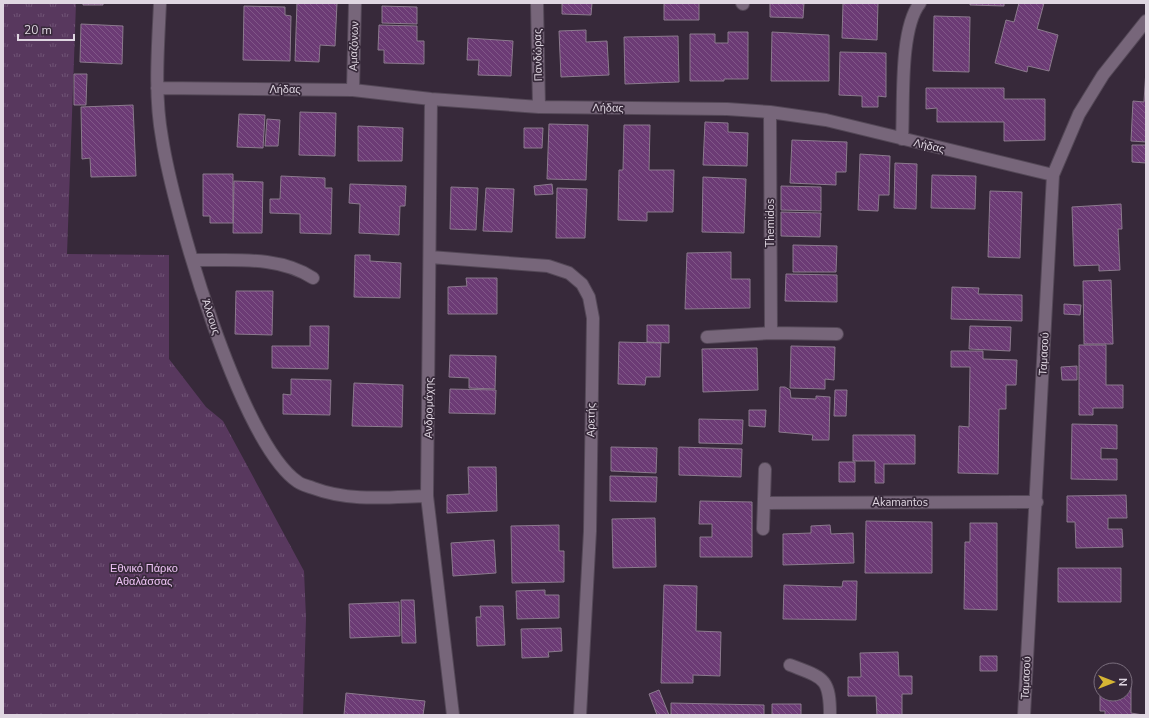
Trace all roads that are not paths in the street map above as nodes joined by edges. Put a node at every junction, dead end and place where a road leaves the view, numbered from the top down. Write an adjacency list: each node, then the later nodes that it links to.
1 (160, 3): 6 (street, Άλσους)
2 (355, 3): 7 (street, Αμαζόνων)
3 (537, 3): 9 (street, Πανδώρας)
4 (920, 3): 11 (street)
5 (1146, 20): 12 (street, Ταμασού)
6 (157, 88): 7 (street, Λήδας); 14 (street, Άλσους)
7 (353, 90): 8 (street, Λήδας)
8 (431, 99): 9 (street, Λήδας); 13 (street, Ανδρομάχης)
9 (539, 107): 10 (street, Λήδας)
10 (770, 112): 11 (street, Λήδας); 16 (street, Themidos)
11 (902, 140): 12 (street, Λήδας)
12 (1053, 175): 22 (street, Ταμασού)
13 (430, 257): 20 (street, Ανδρομάχης); 26 (street, Αρετής)
14 (193, 260): 15 (street); 20 (street, Άλσους)
15 (313, 278)
16 (771, 333): 17 (street); 18 (street)
17 (837, 334)
18 (707, 337)
19 (765, 469): 21 (street)
20 (428, 496): 25 (street, Ανδρομάχης)
21 (764, 502): 22 (street, Akamantos); 23 (street)
22 (1037, 502): 28 (street, Ταμασού)
23 (763, 530)
24 (790, 665): 27 (street)
25 (453, 715)
26 (580, 715)
27 (830, 715)
28 (1024, 715)

